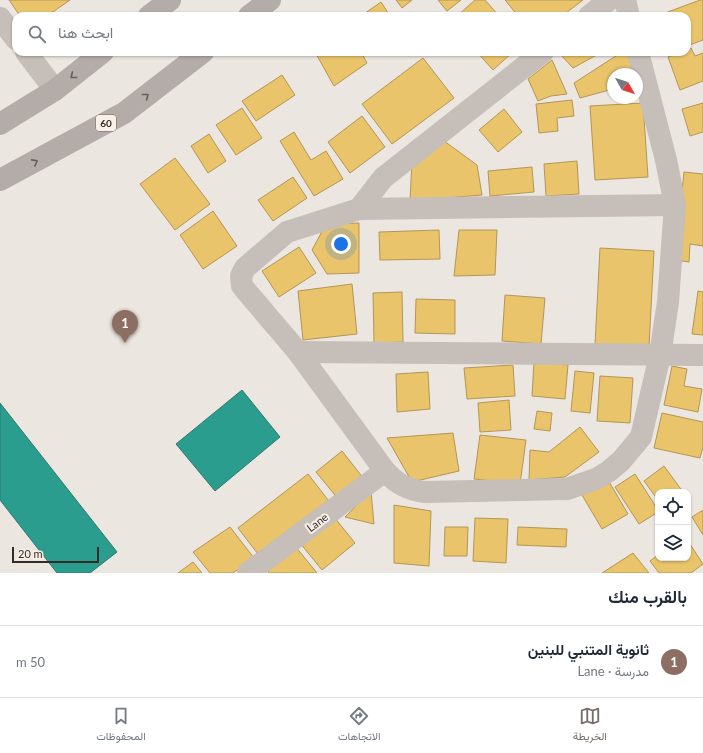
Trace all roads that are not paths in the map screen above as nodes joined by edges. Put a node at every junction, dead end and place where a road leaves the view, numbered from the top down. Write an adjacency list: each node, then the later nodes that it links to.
1 (170, 0): 5 (main road)
2 (270, 0): 6 (main road)
3 (609, 0): 7 (street)
4 (625, 0): 8 (street)
5 (154, 12)
6 (255, 12)
7 (594, 12)
8 (628, 12)
9 (0, 18): 10 (street)
10 (12, 34)
11 (29, 56): 16 (street)
12 (98, 56): 16 (main road, one-way to 16)
13 (198, 56): 18 (main road, 60, one-way to 13)
14 (538, 56): 20 (street)
15 (639, 56): 19 (street)
16 (55, 90): 17 (main road)
17 (0, 124)
18 (0, 180)
19 (674, 205): 20 (street); 22 (street)
20 (359, 209): 21 (street)
21 (298, 352): 22 (street); 24 (street)
22 (660, 355): 23 (street); 24 (street)
23 (703, 355)
24 (385, 471): 25 (street, Lane)
25 (248, 573)

